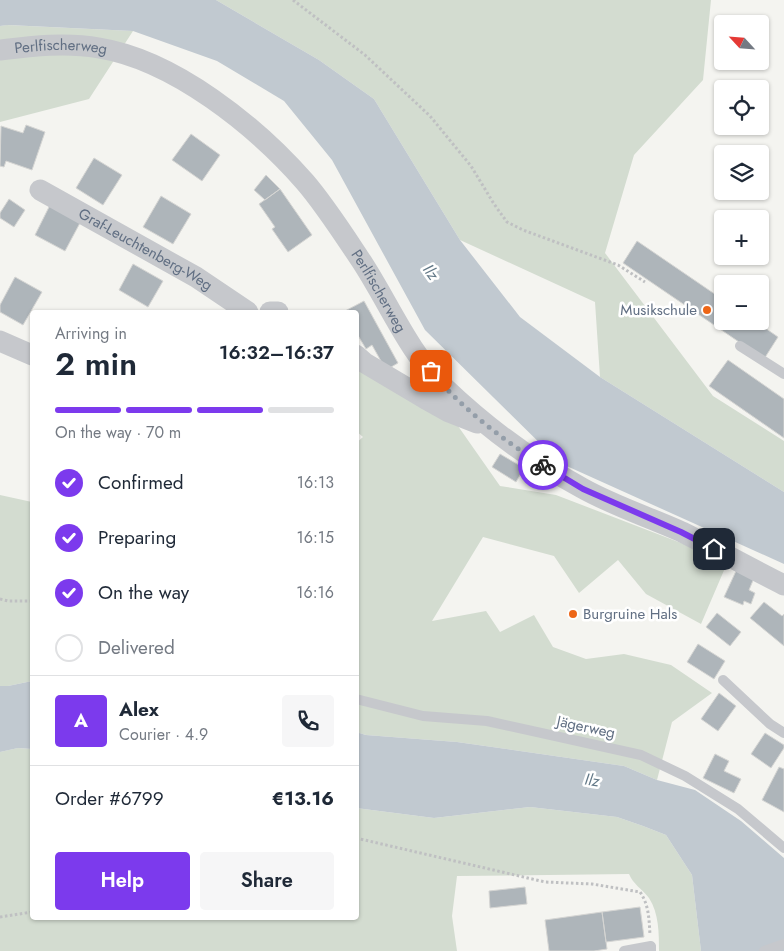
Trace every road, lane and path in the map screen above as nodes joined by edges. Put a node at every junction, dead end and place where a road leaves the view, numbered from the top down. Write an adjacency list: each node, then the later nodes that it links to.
1 (293, 0): 4 (path)
2 (0, 50): 11 (street, Perlfischerweg)
3 (40, 190): 5 (street, Graf-Leuchtenberg-Weg)
4 (645, 282)
5 (245, 310)
6 (0, 341): 8 (street)
7 (740, 346): 10 (lane)
8 (30, 354)
9 (359, 358): 11 (street)
10 (784, 374)
11 (492, 428): 12 (street, Perlfischerweg)
12 (784, 585)
13 (0, 599): 14 (path)
14 (30, 601)
15 (723, 680): 17 (lane)
16 (359, 700): 19 (lane, Jägerweg)
17 (784, 733)
18 (359, 839): 23 (path)
19 (784, 848)
20 (30, 912): 21 (path)
21 (0, 917)
22 (784, 944): 25 (lane)
23 (651, 948): 24 (lane)
24 (624, 951)
25 (764, 951)

